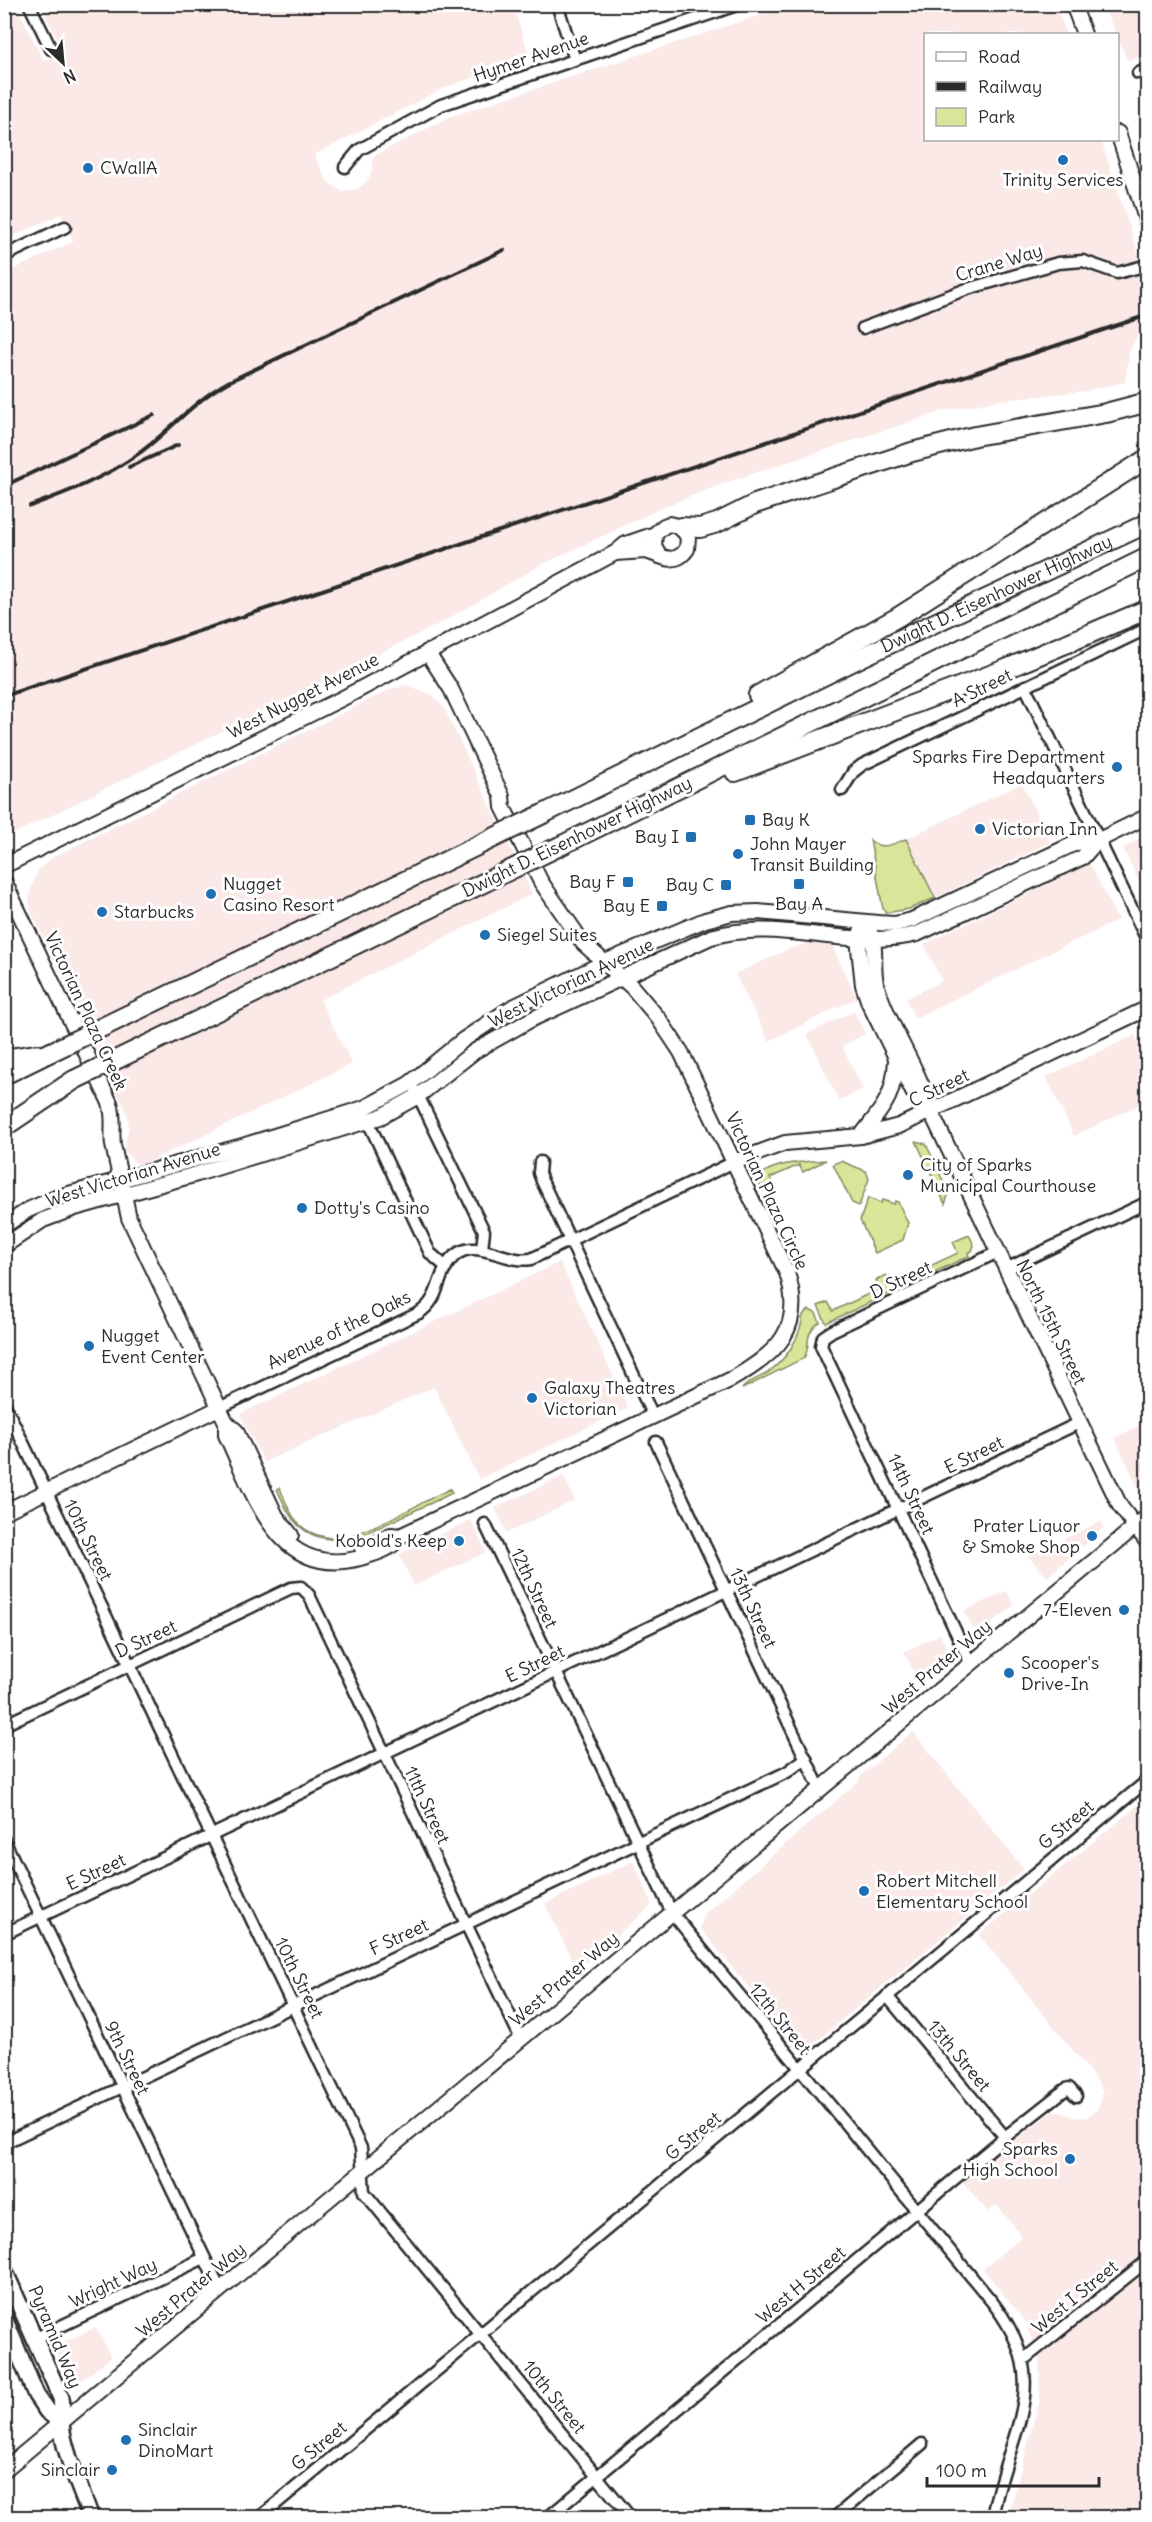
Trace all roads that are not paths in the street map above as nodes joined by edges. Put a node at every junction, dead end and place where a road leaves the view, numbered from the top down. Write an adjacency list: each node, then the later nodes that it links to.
1 (29, 4): 6 (street)
2 (557, 4): 7 (street)
3 (740, 4): 7 (street, Hymer Avenue)
4 (1073, 4): 5 (street)
5 (1084, 33)
6 (51, 49)
7 (575, 60): 9 (street, Hymer Avenue)
8 (1119, 137): 10 (street)
9 (345, 166)
10 (1148, 225)
11 (65, 227): 12 (street)
12 (4, 256)
13 (1144, 266): 14 (street, Crane Way)
14 (863, 328)
15 (1148, 402): 18 (highway)
16 (1148, 458): 27 (highway)
17 (1148, 523): 27 (highway, Dwight D. Eisenhower Highway)
18 (681, 527): 19 (street); 21 (street)
19 (655, 534): 20 (street, West Nugget Avenue); 21 (street)
20 (615, 553): 21 (street, West Nugget Avenue); 25 (street, West Nugget Avenue)
21 (660, 556)
22 (1148, 557): 28 (highway, Dwight D. Eisenhower Highway)
23 (1148, 609): 28 (highway)
24 (1148, 628): 26 (street, A Street)
25 (427, 652): 32 (street, West Nugget Avenue); 38 (street)
26 (1025, 686): 29 (street, A Street); 31 (street)
27 (679, 747): 41 (highway, Dwight D. Eisenhower Highway, bridge)
28 (676, 790): 45 (highway, Dwight D. Eisenhower Highway, bridge)
29 (842, 790)
30 (1148, 816): 31 (street, West Victorian Avenue)
31 (1098, 841): 34 (street, West Victorian Avenue); 36 (street, West Victorian Avenue); 37 (street)
32 (4, 866)
33 (4, 881): 55 (street, Victorian Plaza Creek)
34 (865, 922): 35 (street); 36 (street, North 15th Street); 38 (street, West Victorian Avenue)
35 (858, 939): 36 (street, West Victorian Avenue); 39 (street, West Victorian Avenue); 42 (street, North 15th Street)
36 (874, 940): 48 (street, North 15th Street)
37 (1148, 942)
38 (605, 962): 39 (street); 46 (street, West Victorian Avenue)
39 (621, 976): 47 (street, West Victorian Avenue); 54 (street, Victorian Plaza Circle)
40 (1148, 1008): 48 (street, C Street)
41 (51, 1052): 43 (highway); 44 (highway, Dwight D. Eisenhower Highway)
42 (896, 1058): 48 (street, North 15th Street); 52 (street)
43 (4, 1059)
44 (4, 1075)
45 (74, 1080): 49 (highway, Dwight D. Eisenhower Highway); 51 (highway)
46 (411, 1082): 47 (street); 50 (street, West Victorian Avenue)
47 (418, 1095): 50 (street, West Victorian Avenue); 61 (street)
48 (931, 1112): 52 (street, C Street); 62 (street, North 15th Street)
49 (4, 1113)
50 (365, 1115): 55 (street, West Victorian Avenue); 56 (street, West Victorian Avenue); 63 (street)
51 (4, 1127)
52 (861, 1136): 54 (street, C Street)
53 (540, 1162): 59 (street)
54 (734, 1162): 59 (street); 68 (street, Victorian Plaza Circle)
55 (121, 1178): 56 (street, Victorian Plaza Creek); 58 (street, West Victorian Avenue)
56 (125, 1196): 60 (street, West Victorian Avenue); 67 (street, Victorian Plaza Circle)
57 (1148, 1202): 64 (street)
58 (4, 1226)
59 (570, 1241): 61 (street); 68 (street)
60 (4, 1246)
61 (482, 1248): 63 (street)
62 (998, 1252): 64 (street, North 15th Street); 65 (street, D Street)
63 (446, 1267): 67 (street, Avenue of the Oaks)
64 (1006, 1269): 69 (street, North 15th Street)
65 (821, 1341): 72 (street, 14th Street)
66 (4, 1403): 71 (street, 10th Street)
67 (219, 1408): 68 (street, Victorian Plaza Circle); 71 (street, Avenue of the Oaks)
68 (652, 1416)
69 (1079, 1423): 72 (street, E Street); 76 (street, North 15th Street)
70 (656, 1442): 79 (street, 13th Street)
71 (47, 1492): 73 (street, Avenue of the Oaks); 81 (street, 10th Street)
72 (899, 1509): 79 (street, E Street); 80 (street, 14th Street)
73 (4, 1512)
74 (1148, 1516): 76 (street, West Prater Way)
75 (485, 1524): 82 (street, 12th Street)
76 (1135, 1526): 77 (street, North 15th Street); 80 (street, West Prater Way)
77 (1148, 1543)
78 (301, 1587): 81 (street, D Street); 84 (street, 11th Street)
79 (727, 1591): 82 (street, E Street); 85 (street, 13th Street)
80 (970, 1662): 87 (street, West Prater Way)
81 (131, 1664): 83 (street, D Street); 88 (street, 10th Street)
82 (556, 1672): 84 (street, E Street); 90 (street, 12th Street)
83 (4, 1725)
84 (384, 1754): 88 (street, E Street); 93 (street, 11th Street)
85 (806, 1758): 87 (street, 13th Street); 90 (street, F Street)
86 (1148, 1780): 95 (street, G Street)
87 (820, 1789): 91 (street, West Prater Way)
88 (213, 1836): 92 (street, E Street); 96 (street, 10th Street)
89 (4, 1840): 92 (street, 9th Street)
90 (636, 1843): 91 (street, 12th Street); 93 (street, F Street)
91 (672, 1913): 97 (street, West Prater Way); 98 (street, 12th Street)
92 (41, 1917): 94 (street, E Street); 99 (street, 9th Street)
93 (465, 1924): 96 (street, F Street); 97 (street, 11th Street)
94 (4, 1934)
95 (887, 1996): 98 (street, G Street); 101 (street, 13th Street)
96 (294, 2006): 99 (street, F Street); 103 (street, 10th Street)
97 (521, 2039): 103 (street, West Prater Way)
98 (800, 2070): 104 (street, 12th Street); 110 (street, G Street)
99 (122, 2087): 102 (street, F Street); 105 (street, 9th Street)
100 (1076, 2096): 101 (street, West H Street)
101 (1005, 2137): 104 (street, West H Street)
102 (4, 2143)
103 (363, 2170): 108 (street, West Prater Way); 110 (street, 10th Street)
104 (915, 2211): 113 (street, 12th Street); 117 (street, West H Street)
105 (204, 2258): 108 (street, 9th Street); 111 (street, Wright Way)
106 (1148, 2260): 113 (street, West I Street)
107 (4, 2270): 111 (main road, Pyramid Way)
108 (219, 2290): 114 (street, West Prater Way)
109 (4, 2318): 112 (main road)
110 (480, 2334): 117 (street, 10th Street); 119 (street, G Street)
111 (36, 2338): 114 (main road, Pyramid Way)
112 (11, 2350): 114 (main road)
113 (1023, 2360): 123 (street, 12th Street)
114 (61, 2422): 116 (street, West Prater Way); 118 (main road, Pyramid Way)
115 (922, 2444): 122 (street)
116 (4, 2470)
117 (597, 2476): 120 (street, West H Street); 121 (street, 10th Street)
118 (91, 2517)
119 (259, 2517)
120 (548, 2517)
121 (631, 2517)
122 (834, 2517)
123 (992, 2517)

